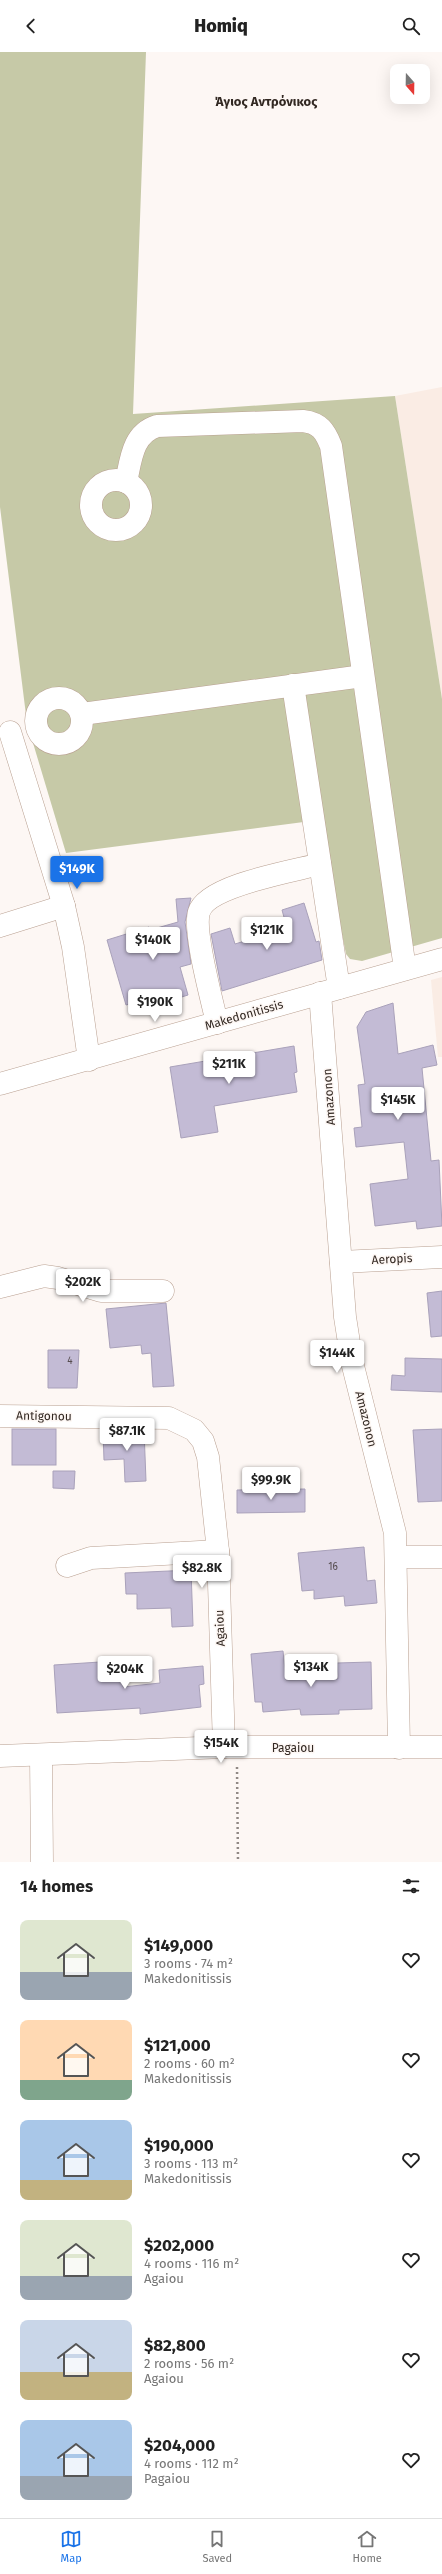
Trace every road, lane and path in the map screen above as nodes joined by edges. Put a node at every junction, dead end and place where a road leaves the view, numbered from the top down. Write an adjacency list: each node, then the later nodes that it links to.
1 (126, 482): 2 (street)
2 (363, 676): 3 (street); 10 (street)
3 (293, 685): 4 (street); 6 (street, Amazonon)
4 (82, 714)
5 (10, 732): 7 (street)
6 (320, 864): 11 (street, Amazonon); 12 (street)
7 (64, 906): 8 (street); 13 (street)
8 (0, 926)
9 (442, 959): 10 (street, Makedonitissis)
10 (405, 969): 11 (street, Makedonitissis)
11 (329, 991): 12 (street, Makedonitissis); 16 (street, Amazonon)
12 (217, 1023): 13 (street, Makedonitissis)
13 (89, 1060): 14 (street, Makedonitissis)
14 (0, 1084)
15 (442, 1257): 16 (street, Aeropis)
16 (341, 1262): 22 (street, Amazonon)
17 (0, 1287): 18 (street)
18 (163, 1291)
19 (0, 1416): 20 (street, Antigonou)
20 (182, 1423): 21 (street, Agaiou)
21 (218, 1551): 24 (street); 26 (street, Agaiou)
22 (396, 1557): 23 (street); 27 (street, Amazonon)
23 (442, 1557)
24 (67, 1566)
25 (442, 1747): 27 (street, Pagaiou)
26 (230, 1748): 27 (street, Pagaiou); 29 (street, Pagaiou); 31 (path)
27 (399, 1748)
28 (0, 1756): 29 (street, Pagaiou)
29 (41, 1756): 30 (street)
30 (42, 1862)
31 (238, 1862)

